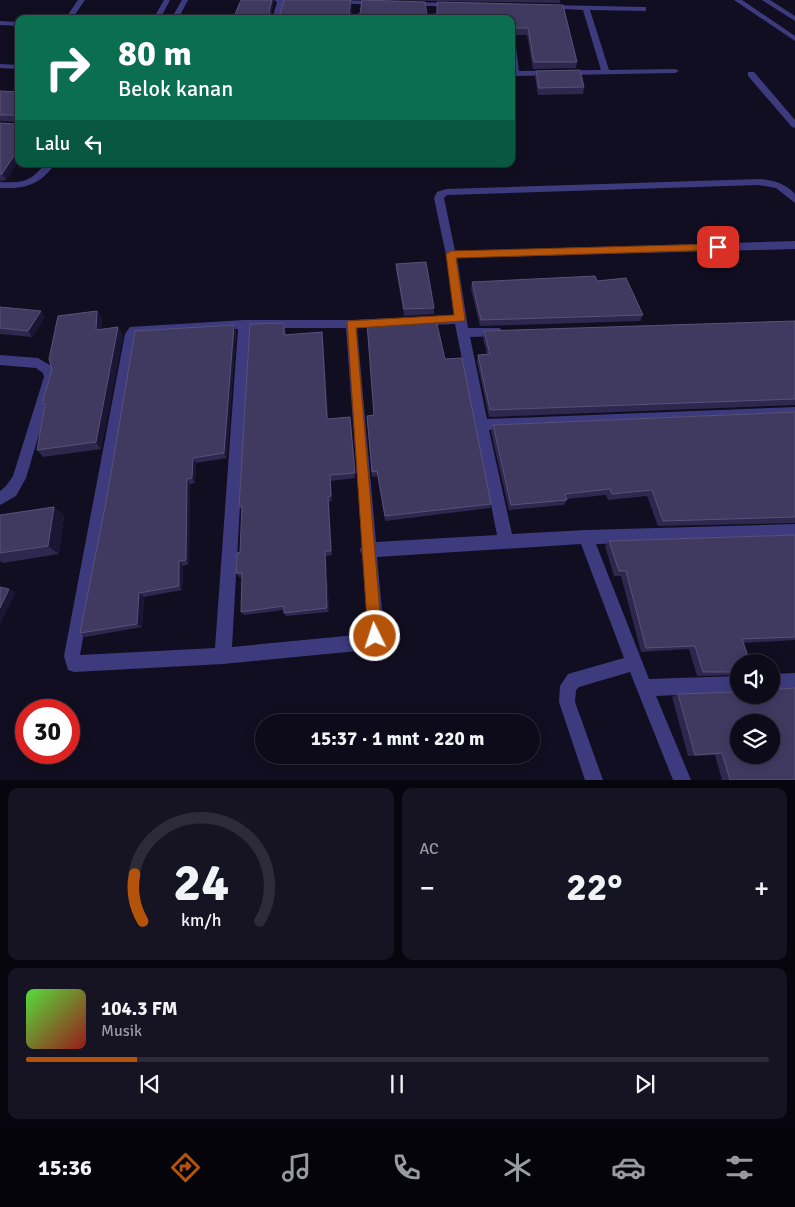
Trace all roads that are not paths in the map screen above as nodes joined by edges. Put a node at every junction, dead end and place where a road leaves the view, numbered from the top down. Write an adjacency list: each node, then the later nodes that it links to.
1 (82, 0): 16 (street)
2 (167, 0): 17 (street)
3 (185, 0): 18 (street)
4 (277, 0): 5 (street)
5 (281, 0): 8 (street); 19 (street)
6 (737, 0): 24 (street)
7 (765, 0): 20 (street)
8 (310, 1)
9 (330, 2): 10 (street)
10 (386, 3)
11 (404, 4): 12 (street)
12 (460, 5)
13 (537, 7): 14 (street)
14 (586, 8): 15 (street); 29 (street)
15 (643, 9)
16 (71, 15)
17 (158, 15)
18 (176, 15)
19 (277, 15)
20 (795, 18)
21 (795, 22): 24 (street)
22 (0, 23): 23 (street)
23 (15, 24)
24 (776, 25): 25 (street)
25 (795, 40)
26 (0, 66): 27 (street)
27 (15, 66)
28 (675, 70): 29 (street)
29 (606, 72): 30 (street)
30 (515, 74)
31 (751, 74): 32 (street)
32 (795, 125)
33 (48, 167): 34 (street)
34 (0, 185)
35 (795, 200): 37 (street)
36 (795, 245): 37 (street)
37 (451, 254): 38 (street)
38 (460, 319): 40 (street); 42 (street)
39 (244, 324): 40 (street); 51 (street); 51 (street)
40 (351, 324): 50 (street)
41 (513, 332): 42 (street)
42 (464, 334): 45 (street)
43 (0, 360): 46 (street)
44 (795, 412): 45 (street)
45 (482, 425): 49 (street)
46 (0, 499)
47 (795, 531): 48 (street)
48 (586, 537): 49 (street); 52 (street)
49 (506, 543): 50 (street)
50 (367, 550): 51 (street)
51 (223, 656)
52 (634, 663): 56 (street); 57 (street)
53 (795, 681): 54 (street)
54 (780, 682)
55 (730, 684): 56 (street)
56 (644, 688): 58 (street)
57 (594, 780)
58 (682, 780)

